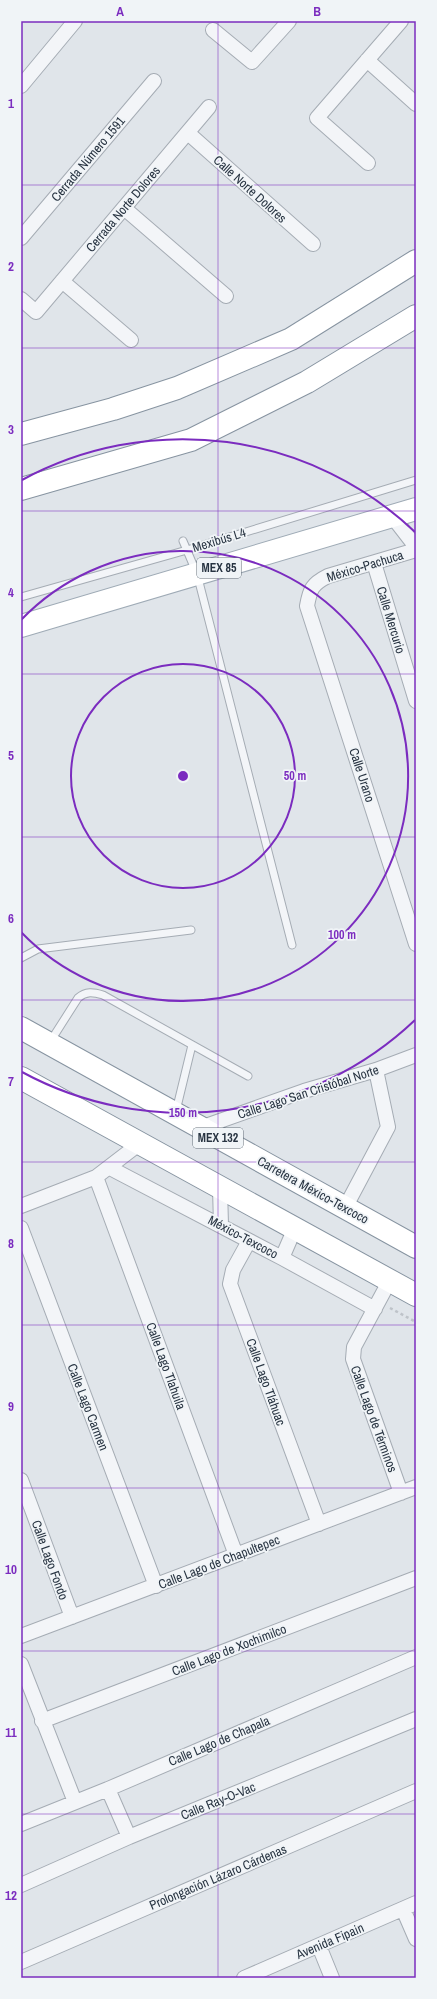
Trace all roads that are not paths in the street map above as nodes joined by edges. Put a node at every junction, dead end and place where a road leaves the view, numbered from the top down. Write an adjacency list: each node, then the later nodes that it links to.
1 (75, 21): 7 (street)
2 (289, 21): 4 (street)
3 (401, 21): 5 (street)
4 (213, 30)
5 (367, 60): 8 (street); 11 (street)
6 (154, 81): 13 (street, Cerrada Número 1591)
7 (21, 86)
8 (416, 104)
9 (209, 107): 10 (street, Cerrada Norte Dolores)
10 (188, 133): 12 (street, Cerrada Norte Dolores); 14 (street, Calle Norte Dolores)
11 (368, 163)
12 (124, 208): 16 (street, Cerrada Norte Dolores); 17 (street)
13 (21, 238)
14 (313, 244)
15 (416, 261): 21 (main road)
16 (62, 281): 18 (street, Cerrada Norte Dolores); 20 (street)
17 (226, 296)
18 (21, 299)
19 (416, 316): 23 (main road)
20 (131, 340)
21 (21, 434)
22 (416, 480): 28 (lane, Mexibús L4)
23 (21, 489)
24 (416, 509): 25 (main road, MEX 85)
25 (392, 516): 27 (street); 31 (main road, MEX 85)
26 (183, 541): 28 (lane)
27 (416, 547)
28 (187, 550): 31 (lane); 32 (lane, Mexibús L4)
29 (416, 550): 30 (street, México-Pachuca)
30 (374, 563): 33 (street, México-Pachuca); 35 (street, Calle Mercurio)
31 (197, 574): 34 (main road, MEX 85); 38 (lane)
32 (21, 597)
33 (307, 606): 37 (street, Calle Urano)
34 (21, 626)
35 (416, 701)
36 (191, 930): 39 (lane)
37 (416, 944)
38 (292, 945)
39 (21, 958)
40 (21, 1028): 41 (main road, Carretera México-Texcoco / MEX 132)
41 (49, 1043): 42 (lane); 47 (main road, Carretera México-Texcoco / MEX 132)
42 (192, 1045): 45 (lane); 47 (lane)
43 (416, 1055): 44 (street, Calle Lago San Cristóbal Norte)
44 (376, 1070): 48 (street, Calle Lago San Cristóbal Norte); 54 (street)
45 (248, 1076)
46 (21, 1078): 49 (main road)
47 (175, 1113): 48 (main road, Carretera México-Texcoco / MEX 132)
48 (200, 1128): 54 (main road, Carretera México-Texcoco / MEX 132)
49 (139, 1144): 50 (street); 52 (main road)
50 (110, 1168): 51 (street); 55 (street, México-Texcoco)
51 (96, 1177): 53 (street); 68 (street, Calle Lago Tlahuila)
52 (220, 1188): 55 (street); 57 (main road)
53 (21, 1206)
54 (345, 1208): 59 (main road, Carretera México-Texcoco / MEX 132)
55 (221, 1225): 58 (street, México-Texcoco)
56 (21, 1228): 70 (street, Calle Lago Carmen)
57 (295, 1228): 60 (street); 61 (main road)
58 (249, 1241): 60 (street, México-Texcoco); 67 (street, Calle Lago Tláhuac)
59 (416, 1247)
60 (282, 1258): 63 (street, México-Texcoco)
61 (390, 1280): 62 (main road); 63 (street, Calle Lago de Términos)
62 (416, 1295)
63 (377, 1306): 66 (street, Calle Lago de Términos)
64 (21, 1480): 71 (street, Calle Lago Fondo)
65 (416, 1487): 66 (street, Calle Lago de Chapultepec)
66 (401, 1493): 67 (street, Calle Lago de Chapultepec)
67 (319, 1524): 68 (street, Calle Lago de Chapultepec)
68 (236, 1555): 70 (street, Calle Lago de Chapultepec)
69 (416, 1578): 76 (street, Calle Lago de Xochimilco)
70 (156, 1586): 71 (street, Calle Lago de Chapultepec)
71 (72, 1617): 72 (street, Calle Lago de Chapultepec)
72 (21, 1636)
73 (416, 1657): 77 (street, Calle Lago de Chapala)
74 (21, 1664): 76 (street)
75 (416, 1719): 81 (street, Calle Ray-O-Vac)
76 (42, 1721): 79 (street)
77 (108, 1789): 79 (street, Calle Lago de Chapala); 81 (street)
78 (416, 1791): 87 (street, Prolongación Lázaro Cárdenas)
79 (75, 1802): 80 (street, Calle Lago de Chapala)
80 (21, 1824)
81 (129, 1837): 82 (street, Calle Ray-O-Vac)
82 (21, 1885)
83 (416, 1903): 84 (street, Avenida Fipain)
84 (403, 1909): 85 (street); 86 (street, Avenida Fipain)
85 (416, 1939)
86 (319, 1946): 88 (street, Avenida Fipain); 89 (street)
87 (21, 1962)
88 (244, 1978)
89 (332, 1978)

